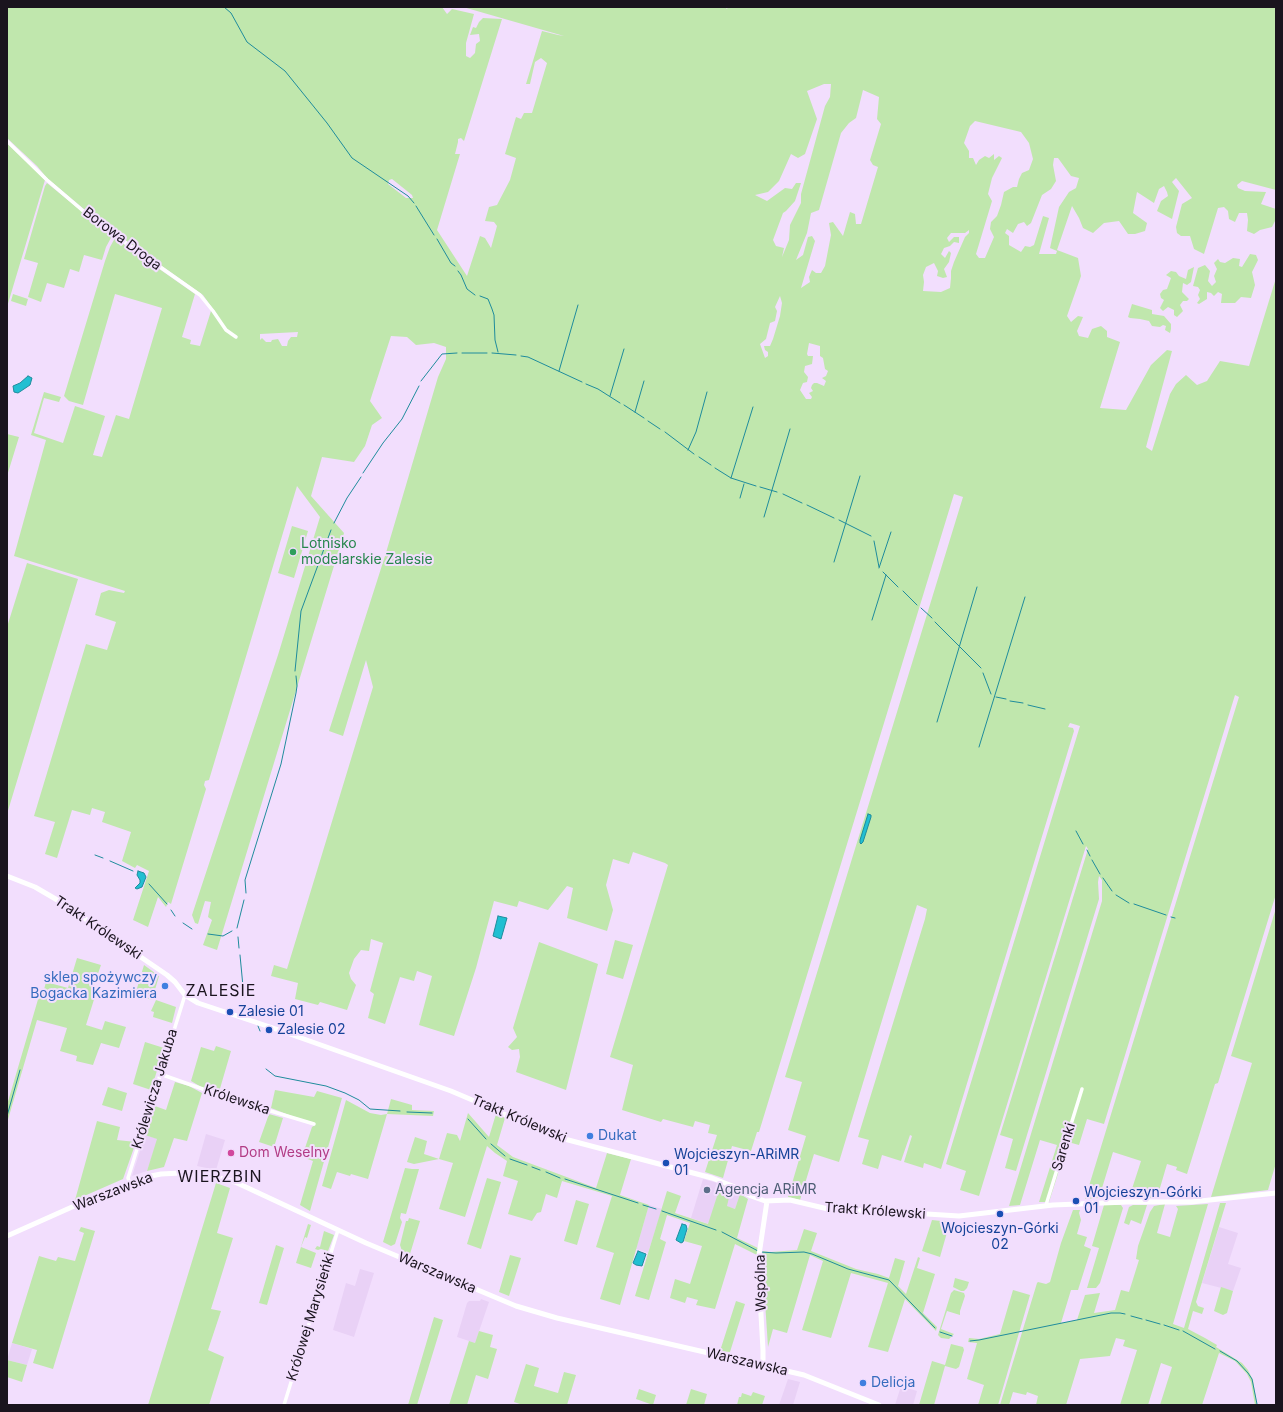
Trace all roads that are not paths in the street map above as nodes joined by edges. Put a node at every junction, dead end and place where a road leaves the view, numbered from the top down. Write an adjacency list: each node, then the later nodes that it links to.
1 (7, 141): 2 (street, Borowa Droga)
2 (236, 337)
3 (7, 876): 4 (street, Trakt Królewski)
4 (185, 995): 5 (street, Królewicza Jakuba); 10 (street, Trakt Królewski)
5 (160, 1074): 7 (street, Królewska); 8 (street, Królewicza Jakuba)
6 (1082, 1089): 11 (street, Sarenki)
7 (314, 1124)
8 (130, 1183): 12 (street, Warszawska); 13 (street, Warszawska)
9 (1276, 1193): 11 (street, Trakt Królewski)
10 (767, 1201): 11 (street, Trakt Królewski); 14 (street, Wspólna)
11 (1046, 1205)
12 (338, 1230): 14 (street, Warszawska); 15 (street, Królowej Marysieńki)
13 (7, 1236)
14 (763, 1366): 16 (street, Warszawska)
15 (284, 1405)
16 (879, 1405)

